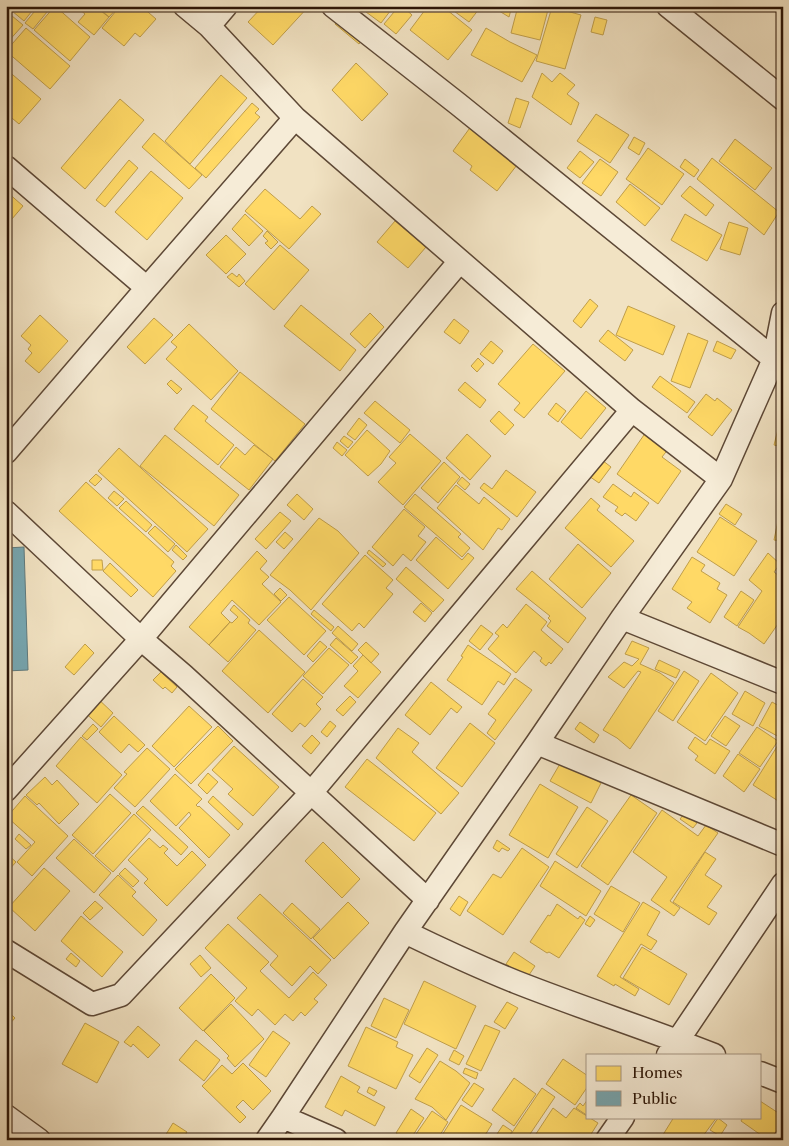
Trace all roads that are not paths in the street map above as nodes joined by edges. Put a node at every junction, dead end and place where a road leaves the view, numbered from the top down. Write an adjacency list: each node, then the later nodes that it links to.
1 (185, 6): 5 (street)
2 (226, 6): 5 (street)
3 (332, 6): 12 (street)
4 (668, 6): 6 (street)
5 (209, 26): 7 (street)
6 (783, 99)
7 (295, 118): 9 (street); 10 (street)
8 (6, 167): 10 (street)
9 (460, 261): 13 (street); 18 (street)
10 (146, 288): 14 (street)
11 (783, 313): 12 (street)
12 (774, 359): 15 (street)
13 (632, 410): 15 (street); 22 (street)
14 (6, 452)
15 (721, 480): 17 (street)
16 (6, 512): 18 (street)
17 (622, 618): 19 (street); 20 (street)
18 (141, 640): 21 (street); 22 (street)
19 (783, 683)
20 (537, 743): 23 (street); 25 (street)
21 (6, 790)
22 (311, 793): 25 (street); 27 (street)
23 (783, 845)
24 (783, 884): 28 (street)
25 (428, 900): 26 (street)
26 (405, 932): 28 (street); 33 (street)
27 (6, 951)
28 (673, 1048): 29 (street)
29 (708, 1054)
30 (762, 1074): 31 (street)
31 (783, 1082)
32 (6, 1116): 35 (street)
33 (283, 1118): 36 (street); 37 (street)
34 (623, 1118): 38 (street)
35 (39, 1140)
36 (267, 1140)
37 (336, 1140)
38 (608, 1140)

